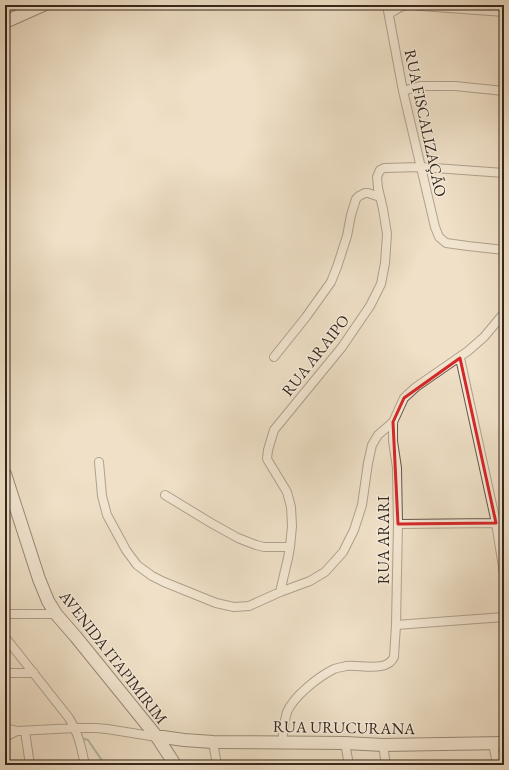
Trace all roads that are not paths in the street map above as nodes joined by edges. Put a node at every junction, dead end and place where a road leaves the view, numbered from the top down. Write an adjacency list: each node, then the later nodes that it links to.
1 (43, 5): 3 (main road)
2 (388, 5): 5 (street, RUA FISCALIZAÇÃO)
3 (29, 8): 6 (main road)
4 (504, 12): 5 (street)
5 (389, 14): 7 (street, RUA FISCALIZAÇÃO)
6 (5, 22)
7 (403, 91): 8 (street); 9 (street, RUA FISCALIZAÇÃO)
8 (504, 91)
9 (420, 167): 10 (street); 11 (street, RUA ARAIPO); 12 (street, RUA FISCALIZAÇÃO)
10 (504, 173)
11 (380, 197): 14 (street); 22 (street, RUA ARAIPO)
12 (504, 250)
13 (504, 313): 15 (street, RUA ARARI)
14 (274, 357)
15 (460, 358): 16 (street, RUA ARARI); 20 (street)
16 (393, 422): 21 (street, RUA ARARI); 24 (street)
17 (99, 462): 24 (street)
18 (5, 474): 26 (main road, AVENIDA ITAPIMIRIM)
19 (165, 495): 22 (street)
20 (500, 523): 21 (street); 23 (street)
21 (398, 524): 28 (street, RUA ARARI)
22 (290, 547): 24 (street, RUA ARAIPO)
23 (504, 573)
24 (280, 592)
25 (5, 614): 26 (street)
26 (56, 614): 36 (main road, AVENIDA ITAPIMIRIM)
27 (504, 617): 28 (street)
28 (396, 625): 39 (street, RUA ARARI)
29 (5, 637): 31 (street)
30 (5, 673): 31 (street)
31 (34, 674): 33 (street)
32 (5, 728): 34 (street, RUA URUCURANA)
33 (75, 728): 34 (street, RUA URUCURANA); 36 (street, RUA URUCURANA); 45 (street)
34 (21, 731): 35 (street); 44 (street)
35 (5, 737)
36 (157, 737): 37 (main road, RUA URUCURANA); 43 (main road, AVENIDA ITAPIMIRIM)
37 (184, 740): 38 (main road, RUA URUCURANA); 43 (main road)
38 (213, 742): 39 (main road, RUA URUCURANA); 46 (street)
39 (282, 743): 40 (main road, RUA URUCURANA)
40 (344, 743): 42 (main road, RUA URUCURANA); 47 (street)
41 (498, 743): 42 (main road, RUA URUCURANA); 49 (street)
42 (383, 745): 48 (street)
43 (174, 762)
44 (30, 765)
45 (85, 765)
46 (217, 765)
47 (349, 765)
48 (386, 765)
49 (496, 765)

